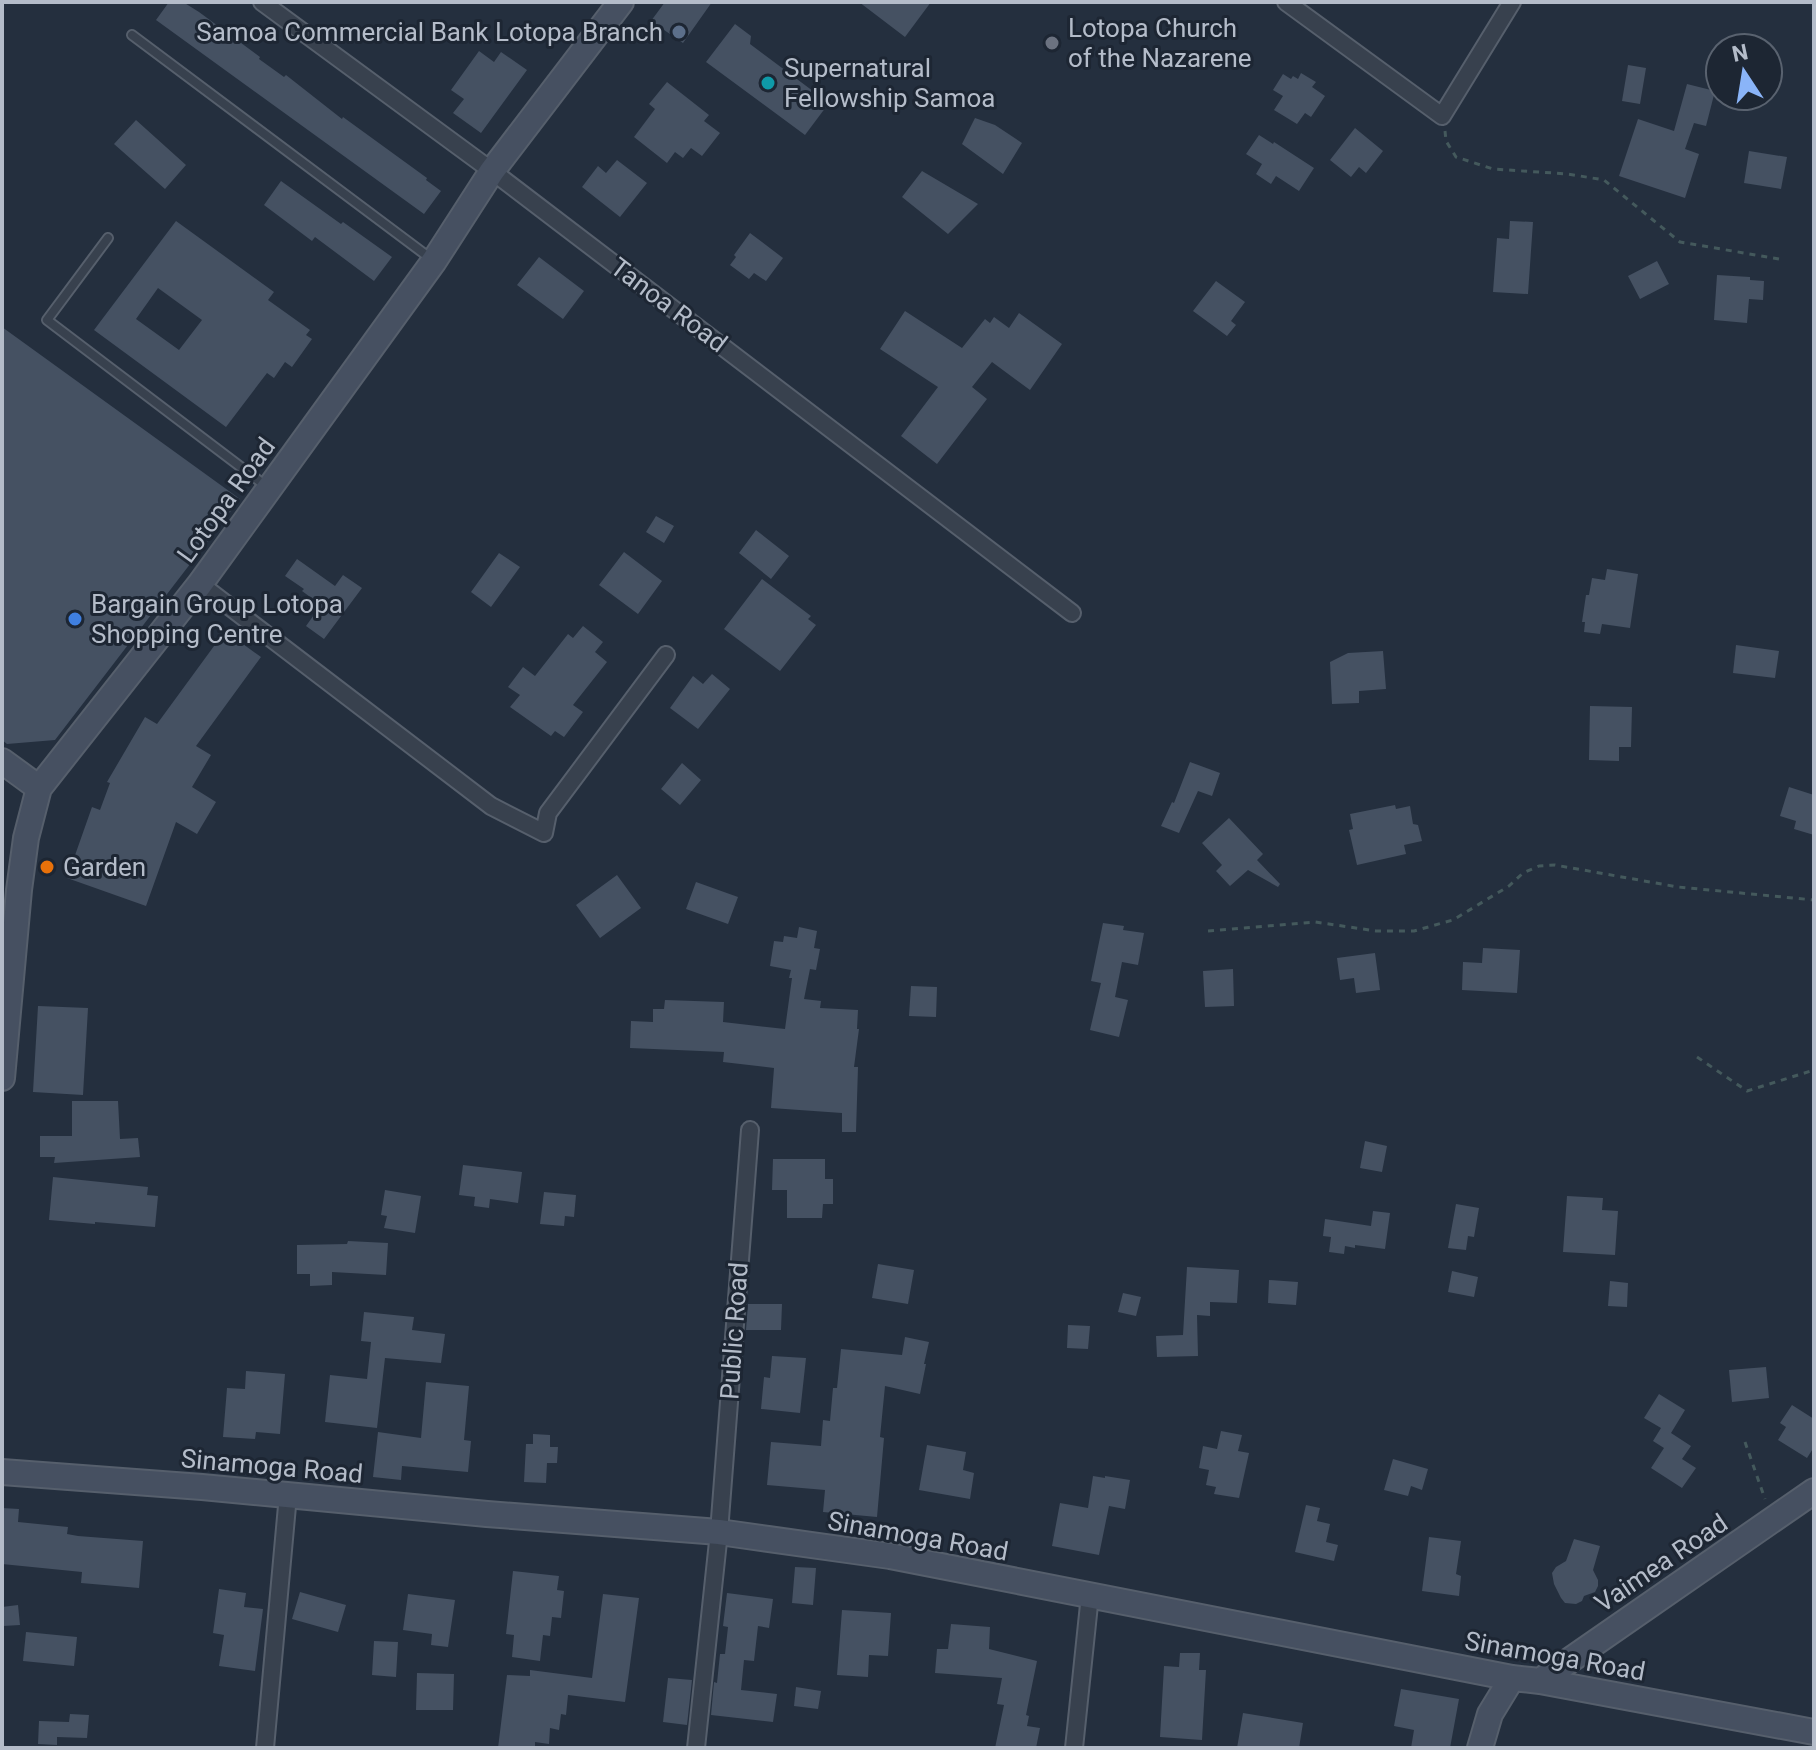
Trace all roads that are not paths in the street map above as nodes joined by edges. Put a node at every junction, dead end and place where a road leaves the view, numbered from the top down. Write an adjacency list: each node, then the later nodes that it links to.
1 (262, 2): 6 (street, Tanoa Road)
2 (621, 2): 6 (street, Lotopa Road)
3 (1286, 2): 4 (street)
4 (1512, 2)
5 (132, 35): 8 (lane)
6 (492, 171): 8 (street, Lotopa Road); 11 (street, Tanoa Road)
7 (108, 238): 9 (lane)
8 (434, 261): 9 (street, Lotopa Road)
9 (269, 488): 10 (street, Lotopa Road)
10 (200, 584): 12 (street); 14 (street, Lotopa Road)
11 (1072, 613)
12 (666, 655)
13 (2, 761): 14 (street)
14 (39, 788): 15 (street, Lotopa Road)
15 (2, 1078)
16 (750, 1130): 20 (street, Public Road)
17 (2, 1472): 19 (street, Sinamoga Road)
18 (1814, 1491): 23 (street, Vaimea Road)
19 (288, 1495): 20 (street, Sinamoga Road); 25 (street)
20 (719, 1532): 21 (street, Sinamoga Road); 26 (street, Public Road)
21 (1090, 1595): 22 (street, Sinamoga Road); 27 (street)
22 (1512, 1678): 23 (street, Sinamoga Road); 28 (street)
23 (1540, 1681): 24 (street, Sinamoga Road)
24 (1814, 1732)
25 (265, 1748)
26 (696, 1748)
27 (1074, 1748)
28 (1480, 1748)

